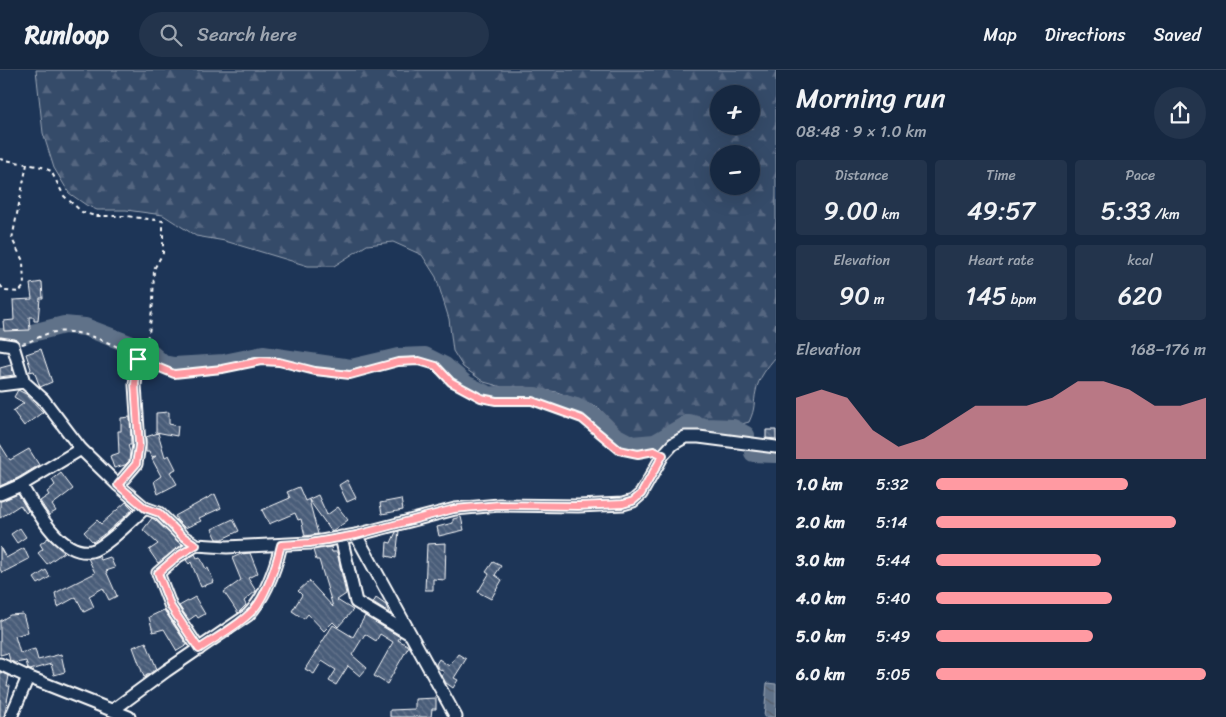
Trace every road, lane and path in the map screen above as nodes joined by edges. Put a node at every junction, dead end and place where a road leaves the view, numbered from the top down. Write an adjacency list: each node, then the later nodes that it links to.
1 (0, 159): 2 (path)
2 (27, 164): 3 (path); 5 (path)
3 (0, 286)
4 (0, 344): 6 (street)
5 (144, 345)
6 (13, 346): 7 (path); 8 (street)
7 (138, 359): 12 (path); 14 (street)
8 (24, 382): 9 (street); 11 (street)
9 (0, 385)
10 (776, 447): 12 (street)
11 (81, 449): 13 (street); 14 (street)
12 (663, 455): 17 (street)
13 (21, 485): 15 (street); 16 (street)
14 (118, 485): 16 (street)
15 (0, 494)
16 (145, 508): 19 (street)
17 (356, 535): 18 (street); 21 (street)
18 (341, 538): 20 (street); 21 (street)
19 (196, 545): 20 (street); 22 (street)
20 (281, 545): 22 (street)
21 (411, 635): 28 (street)
22 (199, 649): 25 (street)
23 (0, 664): 24 (street)
24 (28, 677): 25 (street); 26 (street)
25 (113, 710): 27 (street)
26 (11, 717)
27 (129, 717)
28 (456, 717)

